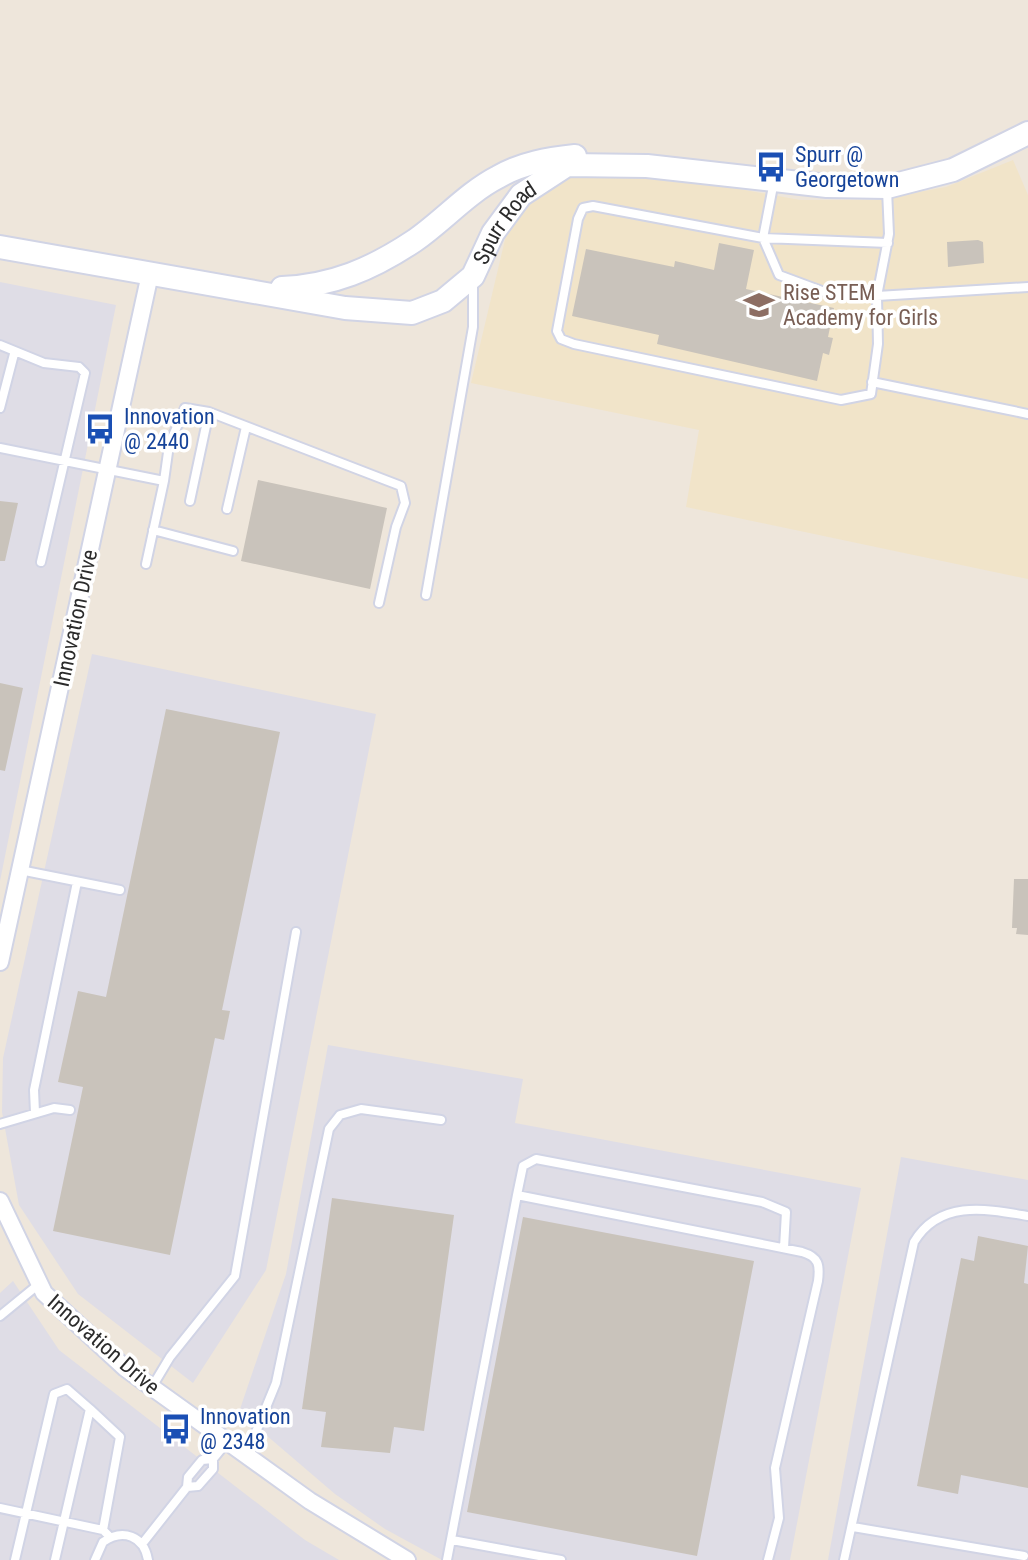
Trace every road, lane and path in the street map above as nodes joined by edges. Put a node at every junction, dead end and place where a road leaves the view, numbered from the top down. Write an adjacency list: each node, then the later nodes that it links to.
1 (1028, 133): 4 (street, Spurr Road)
2 (647, 166): 3 (street, Spurr Road); 9 (street, Spurr Road); 11 (street, Spurr Road)
3 (774, 181): 4 (street, Spurr Road); 5 (lane)
4 (887, 187): 6 (lane)
5 (763, 238): 6 (lane); 12 (lane); 15 (lane)
6 (888, 243): 12 (lane)
7 (0, 247): 8 (street, Spurr Road)
8 (150, 274): 11 (street, Spurr Road); 22 (street, Innovation Drive)
9 (473, 276): 11 (street, Spurr Road); 30 (lane)
10 (1028, 287): 12 (lane)
11 (237, 289)
12 (877, 296): 15 (lane)
13 (0, 345): 14 (lane)
14 (14, 354): 16 (lane); 21 (lane)
15 (872, 382): 18 (lane)
16 (0, 408)
17 (209, 412): 19 (lane); 23 (lane); 24 (lane)
18 (1028, 414)
19 (246, 427): 25 (lane); 31 (lane)
20 (0, 448): 21 (lane)
21 (63, 461): 22 (lane); 28 (lane)
22 (108, 469): 23 (lane); 32 (street, Innovation Drive)
23 (164, 481): 26 (lane)
24 (190, 501)
25 (227, 509)
26 (153, 530): 27 (lane); 29 (lane)
27 (233, 551)
28 (41, 562)
29 (146, 564)
30 (426, 595)
31 (379, 603)
32 (20, 870): 33 (lane); 36 (street, Innovation Drive)
33 (77, 882): 34 (lane); 38 (lane)
34 (120, 890)
35 (296, 932): 47 (lane)
36 (0, 962)
37 (70, 1110): 38 (lane)
38 (35, 1113): 40 (lane)
39 (441, 1120): 50 (lane)
40 (0, 1124)
41 (517, 1195): 44 (lane); 44 (lane); 58 (lane)
42 (0, 1201): 45 (street, Innovation Drive)
43 (1028, 1216): 56 (lane)
44 (784, 1248): 68 (lane)
45 (39, 1284): 46 (lane); 47 (street, Innovation Drive)
46 (0, 1316)
47 (152, 1387): 49 (street, Innovation Drive)
48 (90, 1409): 54 (lane); 55 (lane); 57 (lane)
49 (228, 1442): 50 (street, Innovation Drive); 51 (lane)
50 (246, 1455): 65 (street, Innovation Drive)
51 (213, 1459): 52 (lane); 52 (lane)
52 (187, 1487): 59 (lane)
53 (0, 1508): 54 (lane)
54 (25, 1514): 55 (lane); 61 (lane)
55 (64, 1522): 57 (lane); 62 (lane)
56 (853, 1527): 60 (lane); 69 (lane)
57 (106, 1534): 59 (lane); 63 (lane)
58 (452, 1540): 66 (lane); 67 (lane)
59 (142, 1544): 64 (lane)
60 (1024, 1556)
61 (15, 1560)
62 (55, 1560)
63 (95, 1560)
64 (148, 1560)
65 (407, 1560)
66 (447, 1560)
67 (561, 1560)
68 (768, 1560)
69 (844, 1560)

